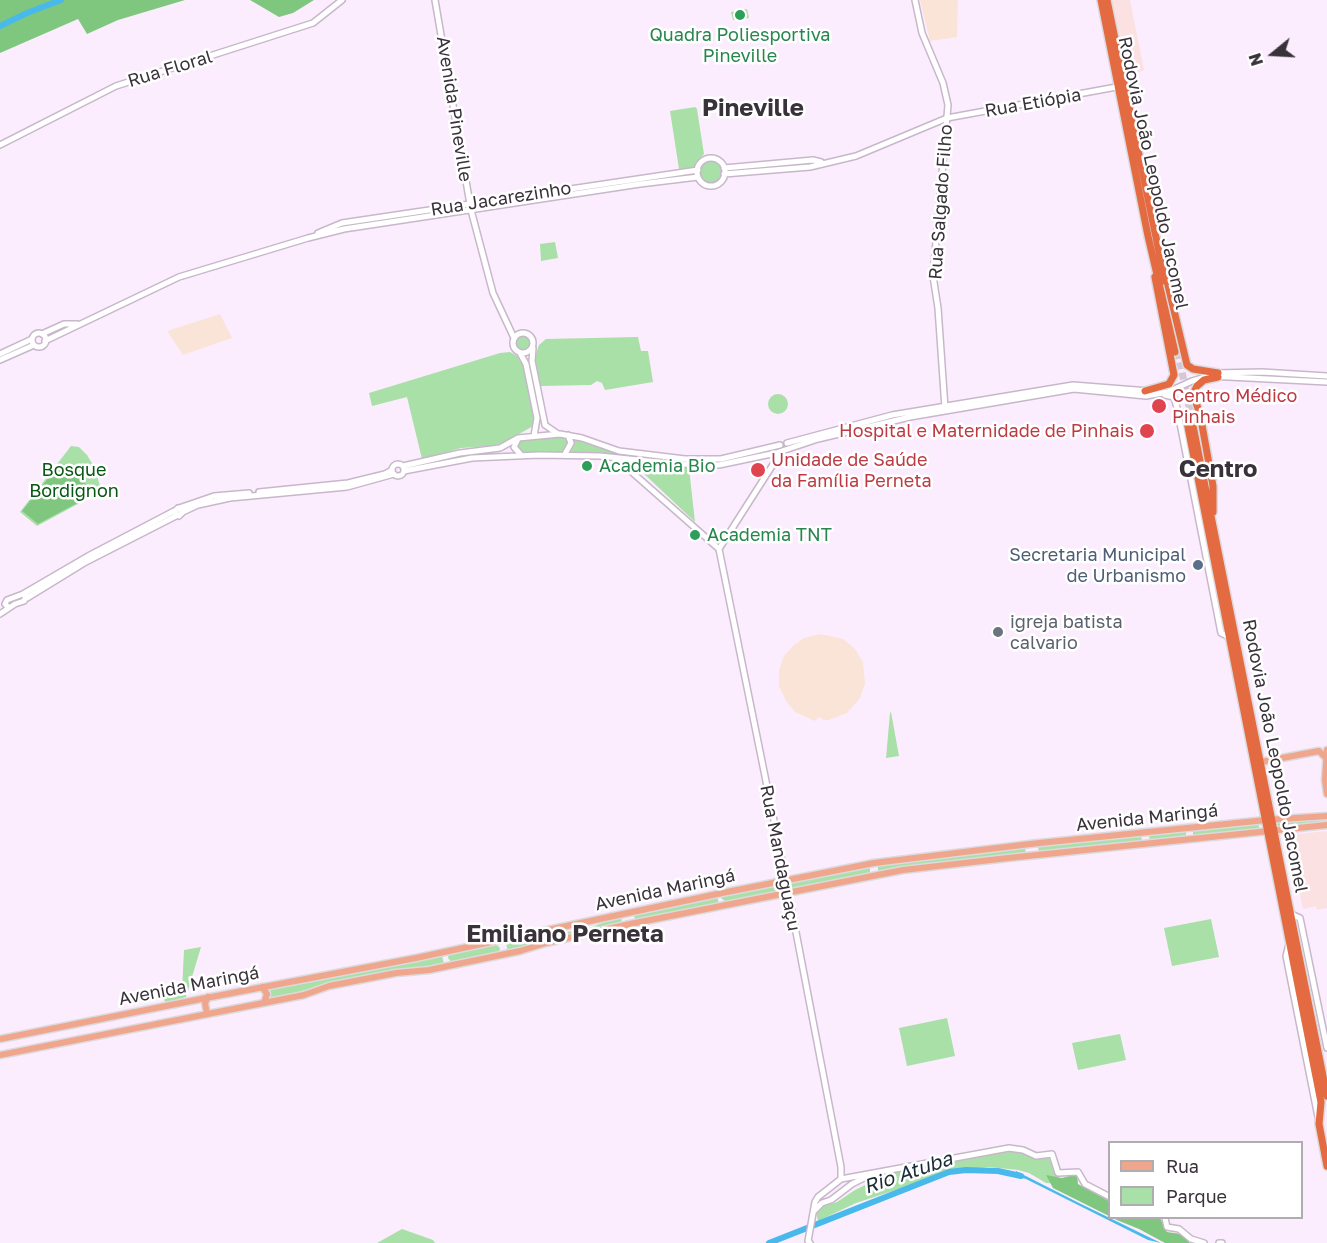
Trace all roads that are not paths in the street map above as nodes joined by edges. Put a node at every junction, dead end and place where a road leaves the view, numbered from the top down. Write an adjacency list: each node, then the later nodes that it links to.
1 (342, 0): 8 (street, Rua Floral)
2 (435, 0): 13 (street, Avenida Pineville)
3 (915, 0): 7 (street, Rua Salgado Filho)
4 (1101, 0): 6 (highway, Rodovia João Leopoldo Jacomel)
5 (1107, 0): 6 (highway, Rodovia João Leopoldo Jacomel)
6 (1122, 85): 7 (street, Rua Etiópia); 14 (highway, Rodovia João Leopoldo Jacomel); 15 (highway, Rodovia João Leopoldo Jacomel)
7 (947, 118): 10 (street); 32 (street, Rua Salgado Filho)
8 (0, 145)
9 (698, 170): 10 (street); 11 (street); 12 (street, Rua Jacarezinho)
10 (724, 171): 11 (street)
11 (698, 177): 12 (street, Rua Jacarezinho)
12 (555, 194): 13 (street, Rua Jacarezinho)
13 (470, 206): 16 (street, Avenida Pineville); 17 (street, Rua Jacarezinho)
14 (1150, 242): 15 (highway, Rodovia João Leopoldo Jacomel); 31 (highway)
15 (1161, 261): 28 (highway)
16 (506, 320): 18 (street, Avenida Pineville); 20 (street, Avenida Pineville)
17 (78, 324): 19 (street, Rua Jacarezinho); 21 (street, Rua Jacarezinho)
18 (522, 333): 20 (street); 23 (street)
19 (42, 334): 21 (street); 22 (street, Rua Jacarezinho)
20 (514, 338): 24 (street)
21 (45, 341): 22 (street, Rua Jacarezinho)
22 (33, 342): 25 (street); 26 (street)
23 (532, 348): 24 (street); 27 (street)
24 (520, 353): 27 (street)
25 (0, 354)
26 (0, 360)
27 (532, 373): 33 (street)
28 (1218, 375): 29 (street); 30 (street); 31 (street); 47 (highway)
29 (1327, 376)
30 (1327, 382)
31 (1145, 394): 32 (street); 51 (street)
32 (945, 407): 38 (street)
33 (540, 418): 34 (street); 36 (street)
34 (560, 435): 35 (street); 36 (street)
35 (568, 435): 39 (street); 40 (street)
36 (534, 436): 37 (street)
37 (519, 438): 41 (street); 44 (street)
38 (785, 446): 39 (street); 48 (street)
39 (770, 450): 43 (street)
40 (565, 454): 41 (street); 42 (street)
41 (521, 455): 44 (street)
42 (615, 458): 43 (street); 46 (street)
43 (642, 460): 46 (street)
44 (403, 468): 45 (street); 45 (street)
45 (393, 472): 49 (street)
46 (640, 478): 48 (street)
47 (1212, 518): 51 (highway, Rodovia João Leopoldo Jacomel); 52 (highway, Rodovia João Leopoldo Jacomel)
48 (719, 549): 65 (street, Rua Mandaguaçu)
49 (5, 606): 50 (street)
50 (0, 614)
51 (1229, 637): 52 (highway, Rodovia João Leopoldo Jacomel)
52 (1237, 659): 54 (highway, Rodovia João Leopoldo Jacomel); 57 (highway, Rodovia João Leopoldo Jacomel)
53 (1326, 753): 54 (main road); 55 (main road)
54 (1260, 762): 57 (highway, Rodovia João Leopoldo Jacomel)
55 (1327, 794)
56 (1327, 816): 57 (main road, Avenida Maringá)
57 (1269, 820): 59 (main road, Avenida Maringá); 60 (highway, Rodovia João Leopoldo Jacomel)
58 (1327, 825): 60 (main road, Avenida Maringá)
59 (1189, 829): 61 (main road, Avenida Maringá); 62 (main road)
60 (1271, 830): 62 (main road, Avenida Maringá); 70 (highway, Rodovia João Leopoldo Jacomel); 87 (highway, Rodovia João Leopoldo Jacomel)
61 (1143, 834): 63 (main road); 64 (main road, Avenida Maringá)
62 (1191, 839): 63 (main road, Avenida Maringá)
63 (1144, 844): 66 (main road, Avenida Maringá)
64 (845, 868): 65 (main road, Avenida Maringá); 66 (main road)
65 (786, 880): 67 (main road, Avenida Maringá); 68 (street, Rua Mandaguaçu)
66 (847, 882): 68 (main road, Avenida Maringá)
67 (722, 893): 69 (main road); 71 (main road, Avenida Maringá)
68 (788, 893): 69 (main road, Avenida Maringá); 88 (street, Rua Mandaguaçu)
69 (724, 905): 73 (main road, Avenida Maringá)
70 (1291, 914): 79 (street); 86 (highway, Rodovia João Leopoldo Jacomel)
71 (499, 941): 72 (main road, Avenida Maringá); 73 (main road)
72 (447, 952): 74 (main road); 75 (main road, Avenida Maringá)
73 (501, 955): 74 (main road, Avenida Maringá)
74 (450, 966): 77 (main road, Avenida Maringá)
75 (262, 987): 76 (main road, Avenida Maringá); 77 (main road)
76 (208, 997): 78 (main road); 80 (main road, Avenida Maringá)
77 (264, 1003): 78 (main road, Avenida Maringá)
78 (207, 1014): 80 (main road, Avenida Maringá)
79 (1324, 1022): 84 (street)
80 (103, 1026): 81 (main road, Avenida Maringá); 83 (main road, Avenida Maringá)
81 (32, 1032): 82 (main road, Avenida Maringá); 83 (main road)
82 (0, 1039)
83 (34, 1047): 85 (main road, Avenida Maringá)
84 (1327, 1048)
85 (0, 1055)
86 (1327, 1096)
87 (1327, 1166)
88 (841, 1167): 90 (street); 91 (street, Rua Mandaguaçu)
89 (869, 1175): 90 (street); 92 (street); 94 (street)
90 (849, 1176): 91 (street); 92 (street)
91 (841, 1179): 93 (street)
92 (852, 1184): 95 (street)
93 (826, 1190): 95 (street); 96 (street)
94 (1108, 1196)
95 (831, 1200): 96 (street)
96 (812, 1215): 98 (street)
97 (1165, 1219): 99 (street)
98 (810, 1243)
99 (1204, 1243)

